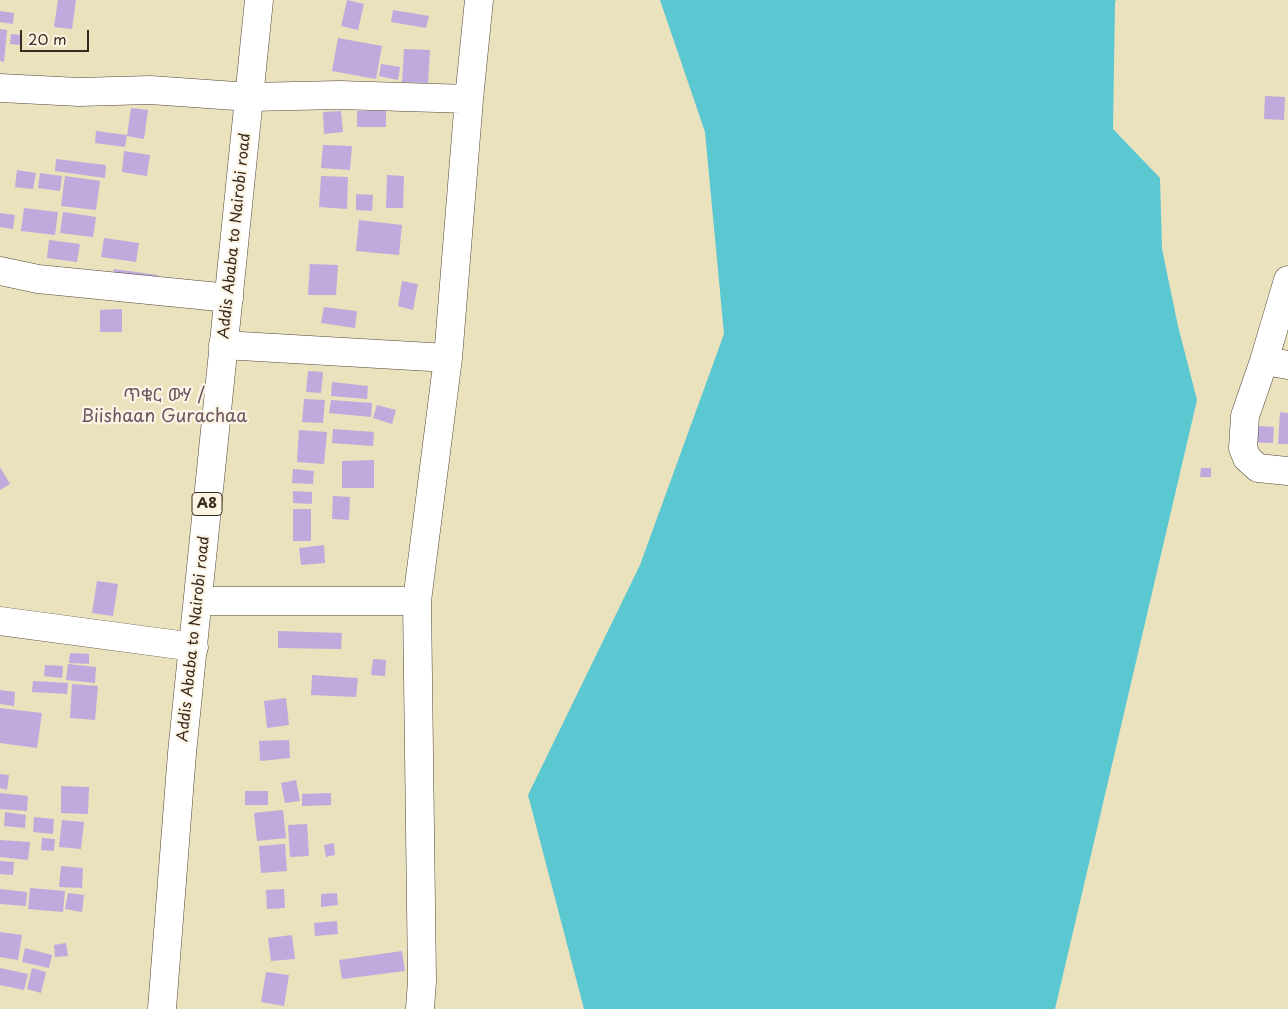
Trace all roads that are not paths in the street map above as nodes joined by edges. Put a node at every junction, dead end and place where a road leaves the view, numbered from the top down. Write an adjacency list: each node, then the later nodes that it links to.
1 (259, 0): 4 (main road, Addis Ababa to Nairobi road / A8)
2 (479, 0): 5 (main road)
3 (0, 88): 4 (main road)
4 (250, 98): 5 (main road); 8 (main road, Addis Ababa to Nairobi road / A8)
5 (469, 99): 10 (main road)
6 (0, 271): 8 (main road)
7 (1288, 280): 11 (main road)
8 (229, 298): 9 (main road, Addis Ababa to Nairobi road / A8)
9 (223, 345): 10 (main road); 13 (main road, Addis Ababa to Nairobi road / A8)
10 (448, 358): 14 (main road)
11 (1276, 363): 12 (main road)
12 (1288, 472)
13 (198, 601): 14 (main road); 16 (main road, Addis Ababa to Nairobi road / A8)
14 (417, 601): 18 (main road)
15 (0, 621): 16 (main road)
16 (194, 647): 17 (main road, Addis Ababa to Nairobi road / A8)
17 (162, 1009)
18 (420, 1009)

